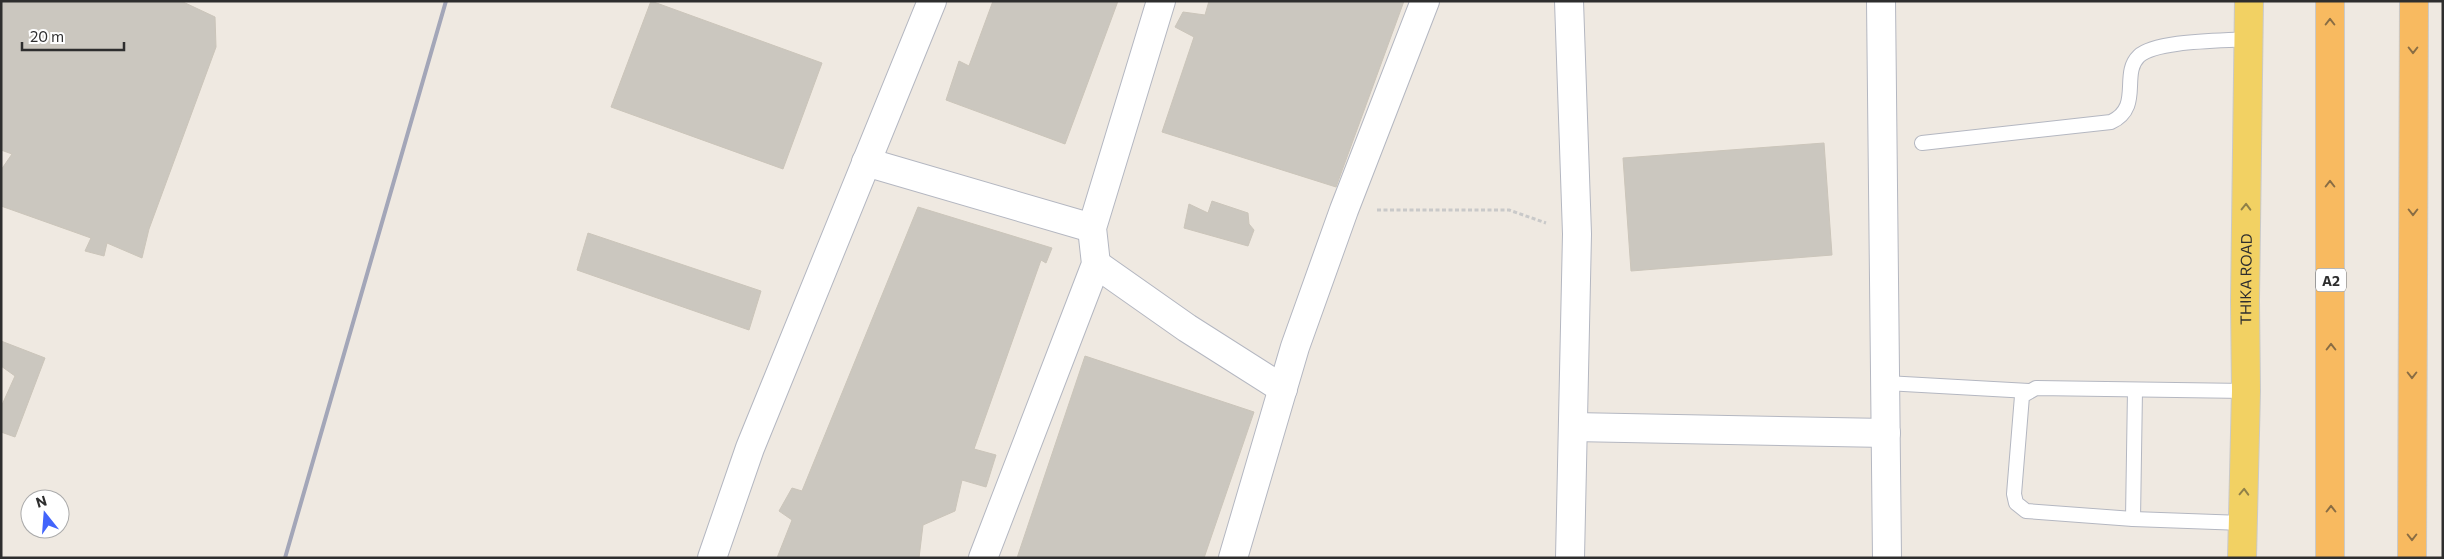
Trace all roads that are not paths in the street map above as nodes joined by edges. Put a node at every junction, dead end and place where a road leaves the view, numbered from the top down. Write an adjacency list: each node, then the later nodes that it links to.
1 (932, 1): 11 (street)
2 (1161, 1): 12 (street)
3 (1425, 1): 15 (street)
4 (1568, 1): 19 (street)
5 (1881, 1): 14 (street)
6 (2249, 1): 9 (main road, THIKA ROAD)
7 (2330, 1): 29 (highway, A2, one-way to 7)
8 (2414, 1): 30 (highway, one-way to 30)
9 (2248, 39): 10 (lane); 18 (main road, THIKA ROAD, one-way to 9)
10 (1922, 143)
11 (866, 162): 12 (street); 23 (street)
12 (1092, 228): 13 (street)
13 (1096, 264): 15 (street); 24 (street)
14 (1886, 383): 17 (lane); 20 (street)
15 (1283, 389): 25 (street)
16 (2135, 390): 17 (lane); 18 (lane); 21 (lane)
17 (2029, 391): 21 (lane)
18 (2246, 391): 22 (main road, THIKA ROAD, one-way to 18)
19 (1573, 427): 20 (street); 26 (street)
20 (1886, 433): 27 (street)
21 (2133, 519): 22 (lane)
22 (2243, 523): 28 (main road, THIKA ROAD)
23 (712, 558)
24 (983, 558)
25 (1234, 558)
26 (1570, 558)
27 (1887, 558)
28 (2242, 558)
29 (2330, 558)
30 (2412, 558)

